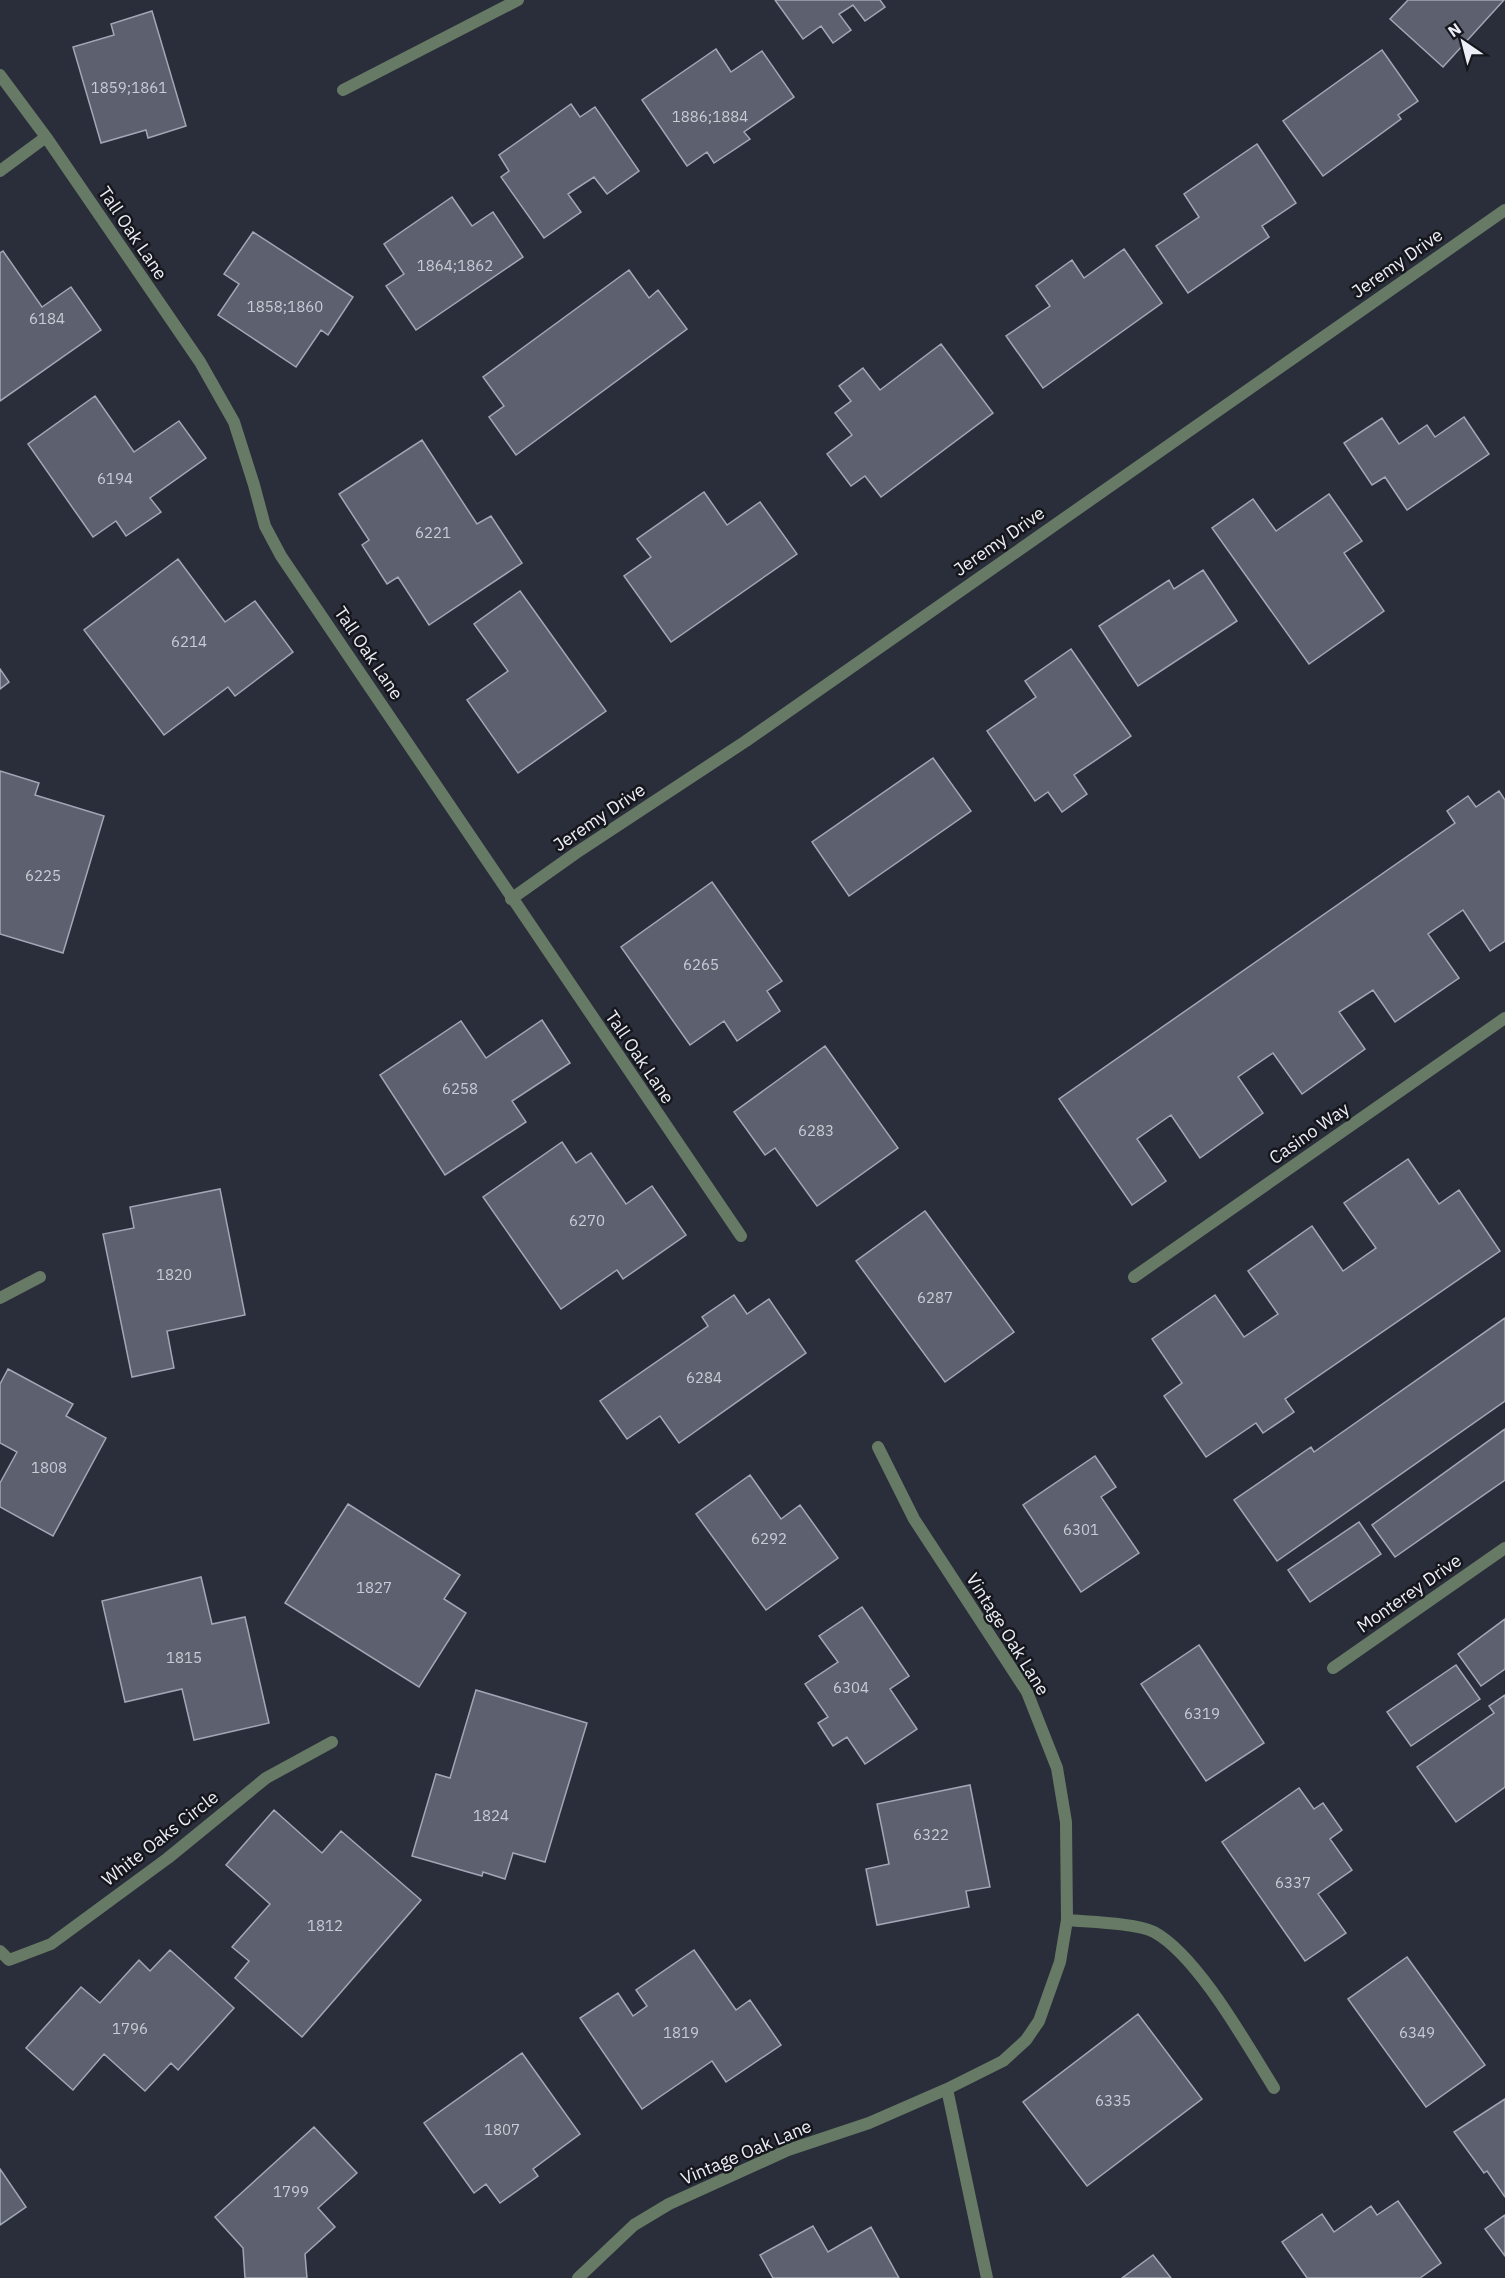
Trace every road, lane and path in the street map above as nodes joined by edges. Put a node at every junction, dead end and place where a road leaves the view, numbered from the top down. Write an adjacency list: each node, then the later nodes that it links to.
1 (518, 0): 3 (street)
2 (0, 75): 4 (street, Tall Oak Lane)
3 (343, 90)
4 (46, 137): 5 (street); 7 (street, Tall Oak Lane)
5 (0, 171)
6 (1505, 210): 7 (street, Jeremy Drive)
7 (511, 899): 9 (street, Tall Oak Lane)
8 (1505, 1018): 11 (street, Casino Way)
9 (741, 1236)
10 (40, 1277): 12 (street)
11 (1134, 1277)
12 (0, 1298)
13 (878, 1447): 17 (street, Vintage Oak Lane)
14 (1505, 1548): 15 (street, Monterey Drive)
15 (1333, 1668)
16 (332, 1742): 18 (street, White Oaks Circle)
17 (1067, 1920): 19 (street); 20 (street, Vintage Oak Lane)
18 (0, 1951)
19 (1274, 2088)
20 (947, 2089): 21 (street, Vintage Oak Lane); 22 (street)
21 (578, 2278)
22 (987, 2278)

